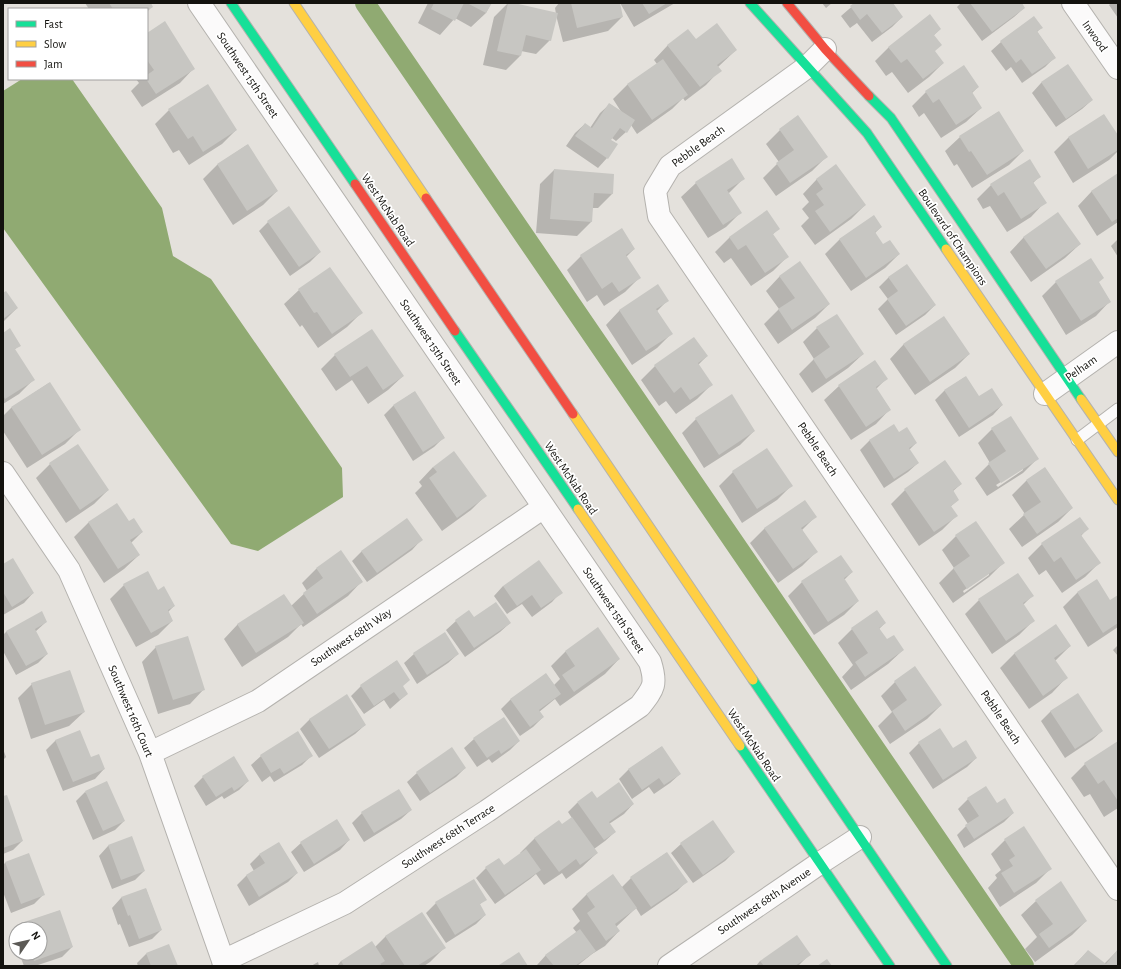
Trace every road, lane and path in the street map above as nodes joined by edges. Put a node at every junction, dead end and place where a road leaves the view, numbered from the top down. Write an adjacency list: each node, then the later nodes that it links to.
1 (199, 3): 19 (street, Southwest 15th Street)
2 (231, 3): 23 (main road, West McNab Road)
3 (294, 3): 22 (main road)
4 (750, 3): 8 (main road, Boulevard of Champions)
5 (786, 3): 7 (main road, Boulevard of Champions)
6 (1073, 3): 9 (street, Inwood)
7 (825, 49): 8 (street, Pebble Beach); 11 (main road, Boulevard of Champions)
8 (807, 67): 12 (main road, Boulevard of Champions); 24 (street, Pebble Beach)
9 (1118, 68)
10 (1118, 342): 11 (street, Pelham)
11 (1066, 378): 12 (street, Pelham); 14 (main road, Boulevard of Champions)
12 (1046, 394): 15 (main road, Boulevard of Champions)
13 (1118, 409): 14 (lane)
14 (1098, 423): 15 (lane); 16 (main road, Boulevard of Champions)
15 (1077, 440): 18 (main road, Boulevard of Champions)
16 (1118, 452)
17 (3, 473): 21 (street, Southwest 16th Court)
18 (1118, 500)
19 (544, 507): 20 (street, Southwest 15th Street); 21 (street, Southwest 68th Way)
20 (654, 685): 25 (street, Southwest 68th Terrace)
21 (150, 753): 25 (street, Southwest 16th Court)
22 (860, 838): 23 (street, Southwest 68th Avenue); 28 (main road)
23 (820, 863): 26 (street, Southwest 68th Avenue); 27 (main road, West McNab Road)
24 (1118, 889)
25 (224, 963)
26 (669, 966)
27 (890, 966)
28 (947, 966)

